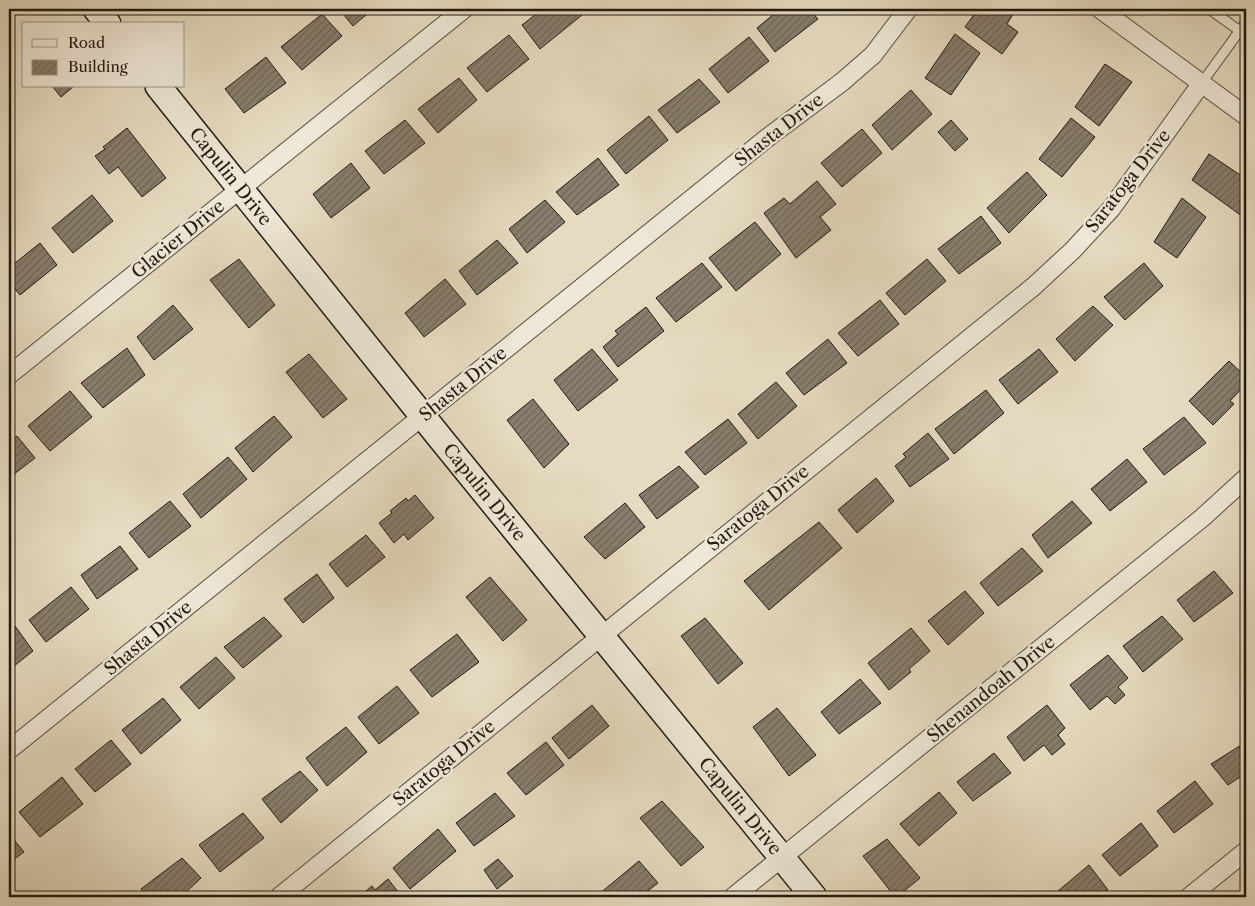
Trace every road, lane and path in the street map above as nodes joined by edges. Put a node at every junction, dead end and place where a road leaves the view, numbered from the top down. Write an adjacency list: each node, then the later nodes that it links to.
1 (96, 9): 6 (street)
2 (464, 9): 12 (street, Glacier Drive)
3 (908, 9): 14 (street, Shasta Drive)
4 (1100, 9): 9 (street)
5 (1209, 9): 8 (lane)
6 (106, 22)
7 (1246, 22): 8 (lane)
8 (1240, 31): 9 (lane)
9 (1201, 84): 11 (street); 16 (street, Saratoga Drive)
10 (160, 88): 12 (street, Capulin Drive)
11 (1246, 116)
12 (241, 188): 13 (street, Glacier Drive); 14 (street, Capulin Drive)
13 (9, 375)
14 (422, 416): 16 (street, Capulin Drive); 17 (street, Shasta Drive)
15 (1246, 478): 19 (street, Shenandoah Drive)
16 (601, 636): 19 (street, Capulin Drive); 20 (street, Saratoga Drive)
17 (9, 750)
18 (1246, 851): 23 (street)
19 (781, 859): 21 (street, Shenandoah Drive); 22 (street, Capulin Drive)
20 (279, 897)
21 (733, 897)
22 (814, 897)
23 (1189, 897)

